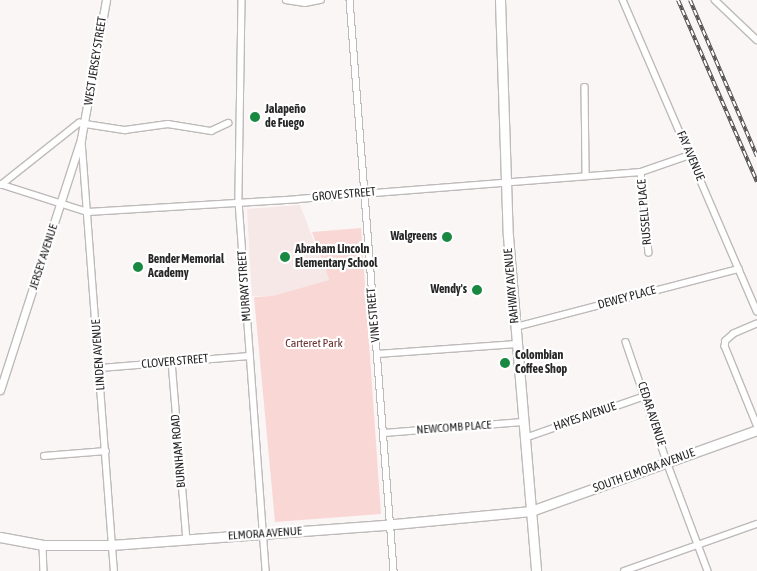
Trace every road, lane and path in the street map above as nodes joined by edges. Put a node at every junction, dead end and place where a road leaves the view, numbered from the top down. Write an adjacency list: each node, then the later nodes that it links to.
1 (106, 0): 11 (street, WEST JERSEY STREET)
2 (242, 0): 20 (street, MURRAY STREET)
3 (286, 0): 4 (street)
4 (321, 0)
5 (350, 0): 19 (street, VINE STREET)
6 (500, 0): 17 (main road, RAHWAY AVENUE)
7 (623, 0): 14 (street, FAY AVENUE)
8 (715, 0): 9 (street)
9 (757, 40)
10 (586, 87): 16 (street)
11 (86, 123): 12 (street); 13 (street, JERSEY AVENUE); 18 (street)
12 (228, 123)
13 (81, 138): 21 (street, JERSEY AVENUE); 22 (street, LINDEN AVENUE)
14 (690, 155): 15 (street, GROVE STREET); 24 (street, FAY AVENUE)
15 (641, 172): 16 (street, GROVE STREET); 23 (street, RUSSELL PLACE)
16 (586, 176): 17 (street, GROVE STREET)
17 (506, 183): 19 (street, GROVE STREET); 27 (main road, RAHWAY AVENUE)
18 (1, 185): 21 (street, GROVE STREET)
19 (364, 192): 20 (street, GROVE STREET); 30 (street, VINE STREET)
20 (239, 202): 22 (street, GROVE STREET); 31 (street, MURRAY STREET)
21 (61, 204): 22 (street, GROVE STREET); 34 (street, JERSEY AVENUE)
22 (88, 212): 33 (street, LINDEN AVENUE)
23 (649, 253)
24 (738, 268): 25 (street, FAY AVENUE); 27 (street, DEWEY PLACE)
25 (757, 311)
26 (757, 324): 37 (street)
27 (516, 327): 29 (main road, RAHWAY AVENUE)
28 (626, 342): 35 (street, CEDAR AVENUE)
29 (517, 344): 30 (street); 36 (main road, RAHWAY AVENUE)
30 (377, 354): 39 (street, VINE STREET)
31 (250, 356): 32 (street, CLOVER STREET); 47 (street, MURRAY STREET)
32 (172, 362): 33 (street, CLOVER STREET); 49 (street, BURNHAM ROAD)
33 (100, 368): 41 (street, LINDEN AVENUE)
34 (0, 390)
35 (645, 396): 40 (street, HAYES AVENUE); 43 (street, CEDAR AVENUE)
36 (524, 422): 39 (street, NEWCOMB PLACE); 40 (main road, RAHWAY AVENUE)
37 (757, 424)
38 (757, 430): 43 (main road, SOUTH ELMORA AVENUE)
39 (384, 434): 45 (street, VINE STREET)
40 (525, 438): 44 (main road, RAHWAY AVENUE)
41 (106, 450): 42 (street); 51 (street, LINDEN AVENUE)
42 (44, 456)
43 (667, 462): 44 (main road, SOUTH ELMORA AVENUE); 52 (street, CEDAR AVENUE)
44 (531, 511): 45 (main road, ELMORA AVENUE); 57 (main road, RAHWAY AVENUE)
45 (391, 524): 47 (main road, ELMORA AVENUE); 56 (street, VINE STREET)
46 (757, 524): 52 (street)
47 (263, 534): 49 (main road, ELMORA AVENUE); 55 (street, MURRAY STREET)
48 (0, 537): 50 (main road, ELMORA AVENUE)
49 (187, 540): 51 (main road, ELMORA AVENUE)
50 (43, 545): 51 (main road, ELMORA AVENUE); 53 (street)
51 (111, 545): 54 (street, LINDEN AVENUE)
52 (698, 545): 58 (street); 59 (street, CEDAR AVENUE)
53 (44, 571)
54 (114, 571)
55 (266, 571)
56 (394, 571)
57 (536, 571)
58 (624, 571)
59 (708, 571)

